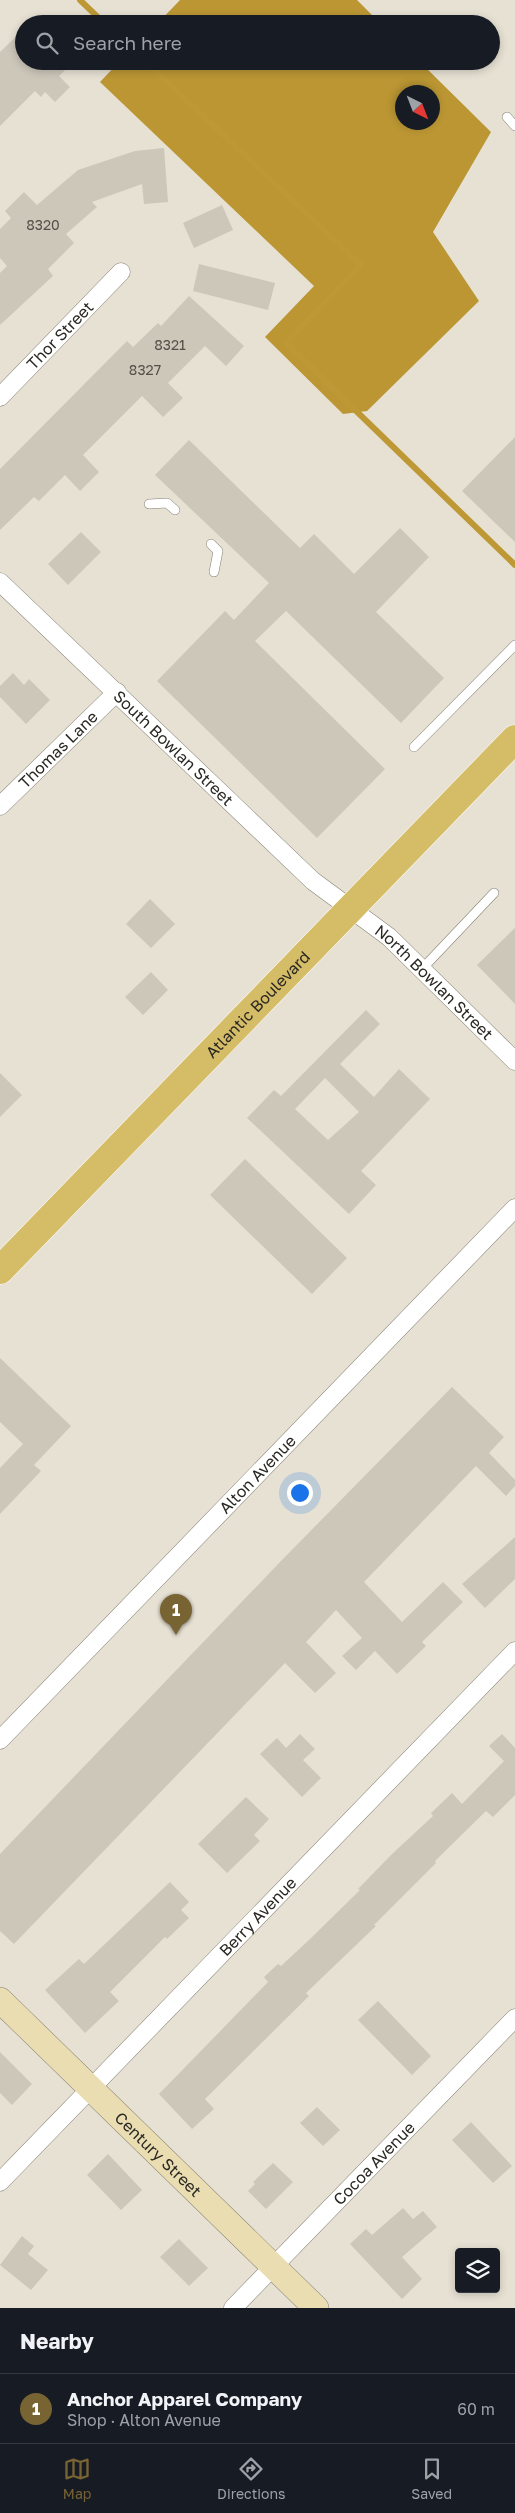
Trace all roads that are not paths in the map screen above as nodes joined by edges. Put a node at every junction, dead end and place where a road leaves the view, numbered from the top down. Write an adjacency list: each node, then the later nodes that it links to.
1 (507, 117): 2 (lane)
2 (515, 126)
3 (121, 272): 4 (street, Thor Street)
4 (0, 397)
5 (149, 504): 6 (lane)
6 (174, 510)
7 (211, 544): 8 (lane)
8 (214, 572)
9 (0, 582): 11 (street, South Bowlan Street)
10 (515, 645): 13 (lane)
11 (117, 692): 14 (street, Thomas Lane); 16 (street, South Bowlan Street)
12 (515, 738): 16 (main road, Atlantic Boulevard)
13 (414, 747)
14 (0, 806)
15 (494, 893): 17 (lane)
16 (350, 909): 17 (street, North Bowlan Street); 20 (main road, Atlantic Boulevard)
17 (422, 969): 18 (street, North Bowlan Street)
18 (515, 1062)
19 (515, 1208): 22 (street, Alton Avenue)
20 (0, 1270)
21 (515, 1651): 25 (street, Berry Avenue)
22 (0, 1740)
23 (0, 2000): 25 (street, Century Street)
24 (515, 2018): 27 (street, Cocoa Avenue)
25 (92, 2089): 26 (street, Berry Avenue); 27 (street, Century Street)
26 (0, 2182)
27 (273, 2266): 28 (street, Cocoa Avenue); 29 (street, Century Street)
28 (232, 2308)
29 (316, 2308)

